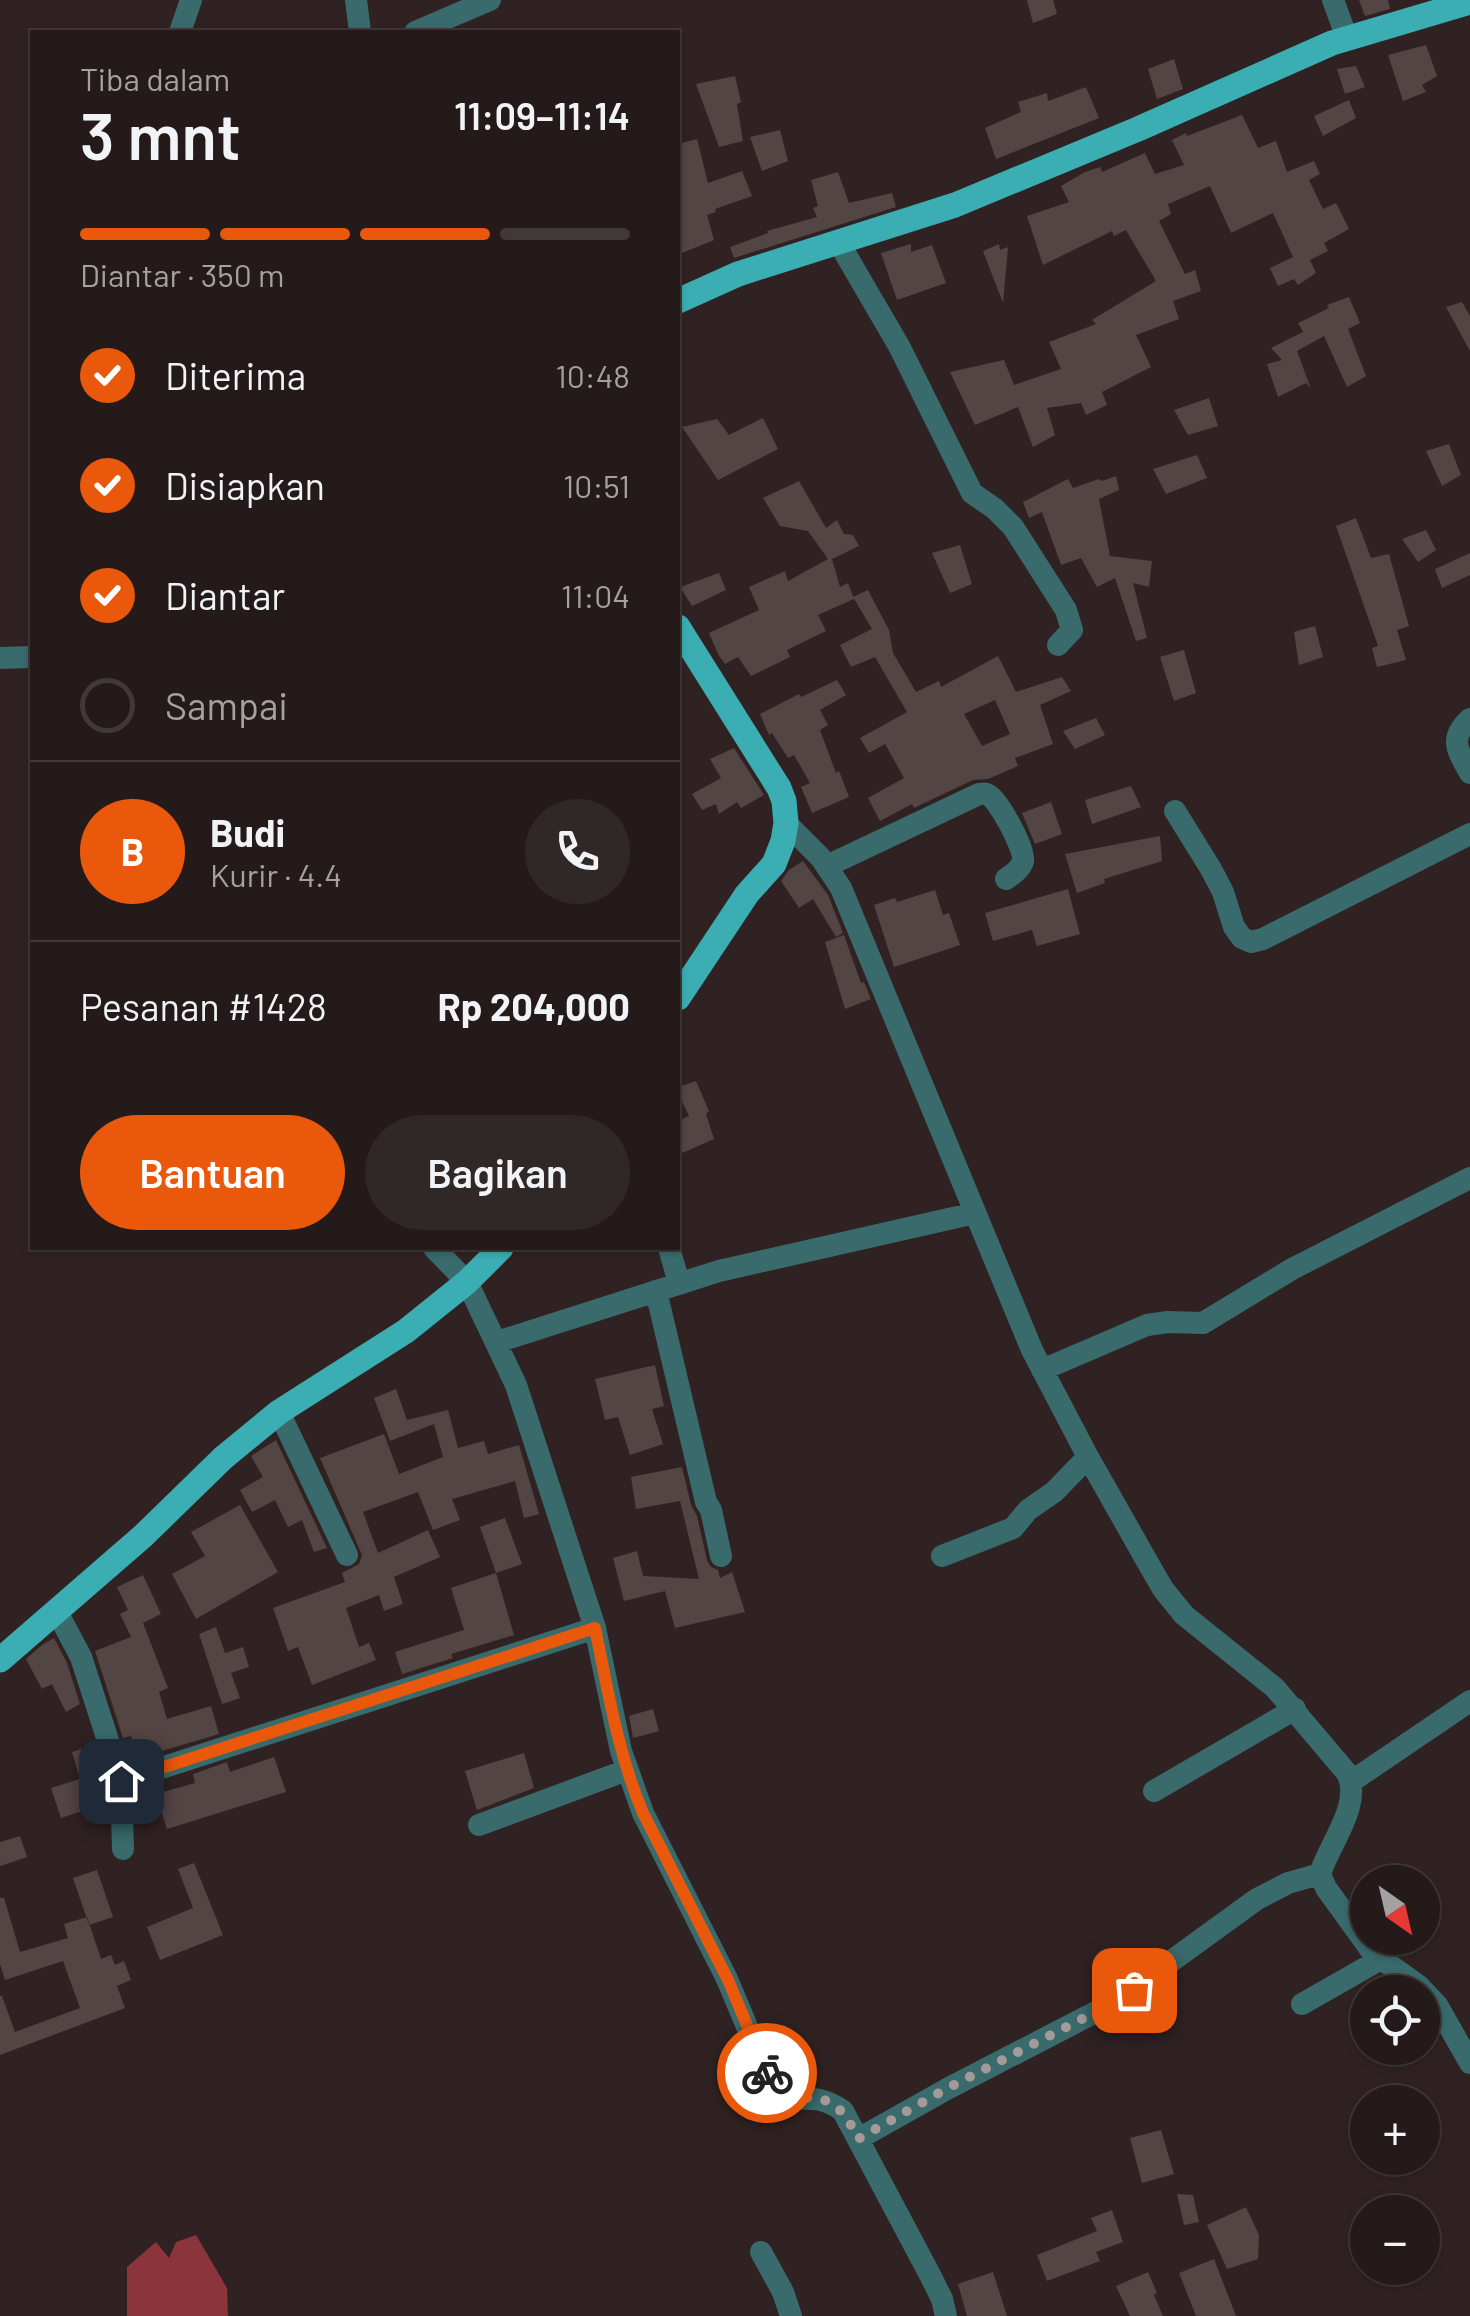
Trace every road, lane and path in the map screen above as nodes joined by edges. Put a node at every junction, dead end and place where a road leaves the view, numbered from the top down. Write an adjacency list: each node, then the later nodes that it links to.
1 (191, 0): 6 (street)
2 (356, 0): 7 (street)
3 (490, 0): 8 (street)
4 (1334, 0): 9 (street)
5 (1470, 2): 9 (main road)
6 (181, 30)
7 (360, 30)
8 (420, 30)
9 (1347, 38): 10 (main road)
10 (839, 243): 11 (main road); 13 (street)
11 (680, 300)
12 (680, 630): 19 (main road)
13 (1058, 645)
14 (30, 657): 15 (street)
15 (0, 658)
16 (1470, 719): 17 (street)
17 (1470, 773)
18 (1176, 811): 20 (street)
19 (786, 822): 21 (street); 23 (main road)
20 (1470, 834)
21 (827, 866): 22 (street); 25 (street)
22 (1006, 880)
23 (680, 995)
24 (1470, 1178): 33 (street)
25 (975, 1213): 30 (street); 33 (street)
26 (436, 1250): 29 (street)
27 (498, 1250): 29 (main road)
28 (671, 1250): 30 (street)
29 (467, 1282): 32 (street); 34 (main road)
30 (679, 1283): 31 (street)
31 (656, 1291): 32 (street); 37 (street)
32 (497, 1342): 40 (street)
33 (1042, 1370): 35 (street)
34 (278, 1412): 36 (street); 39 (main road)
35 (1088, 1457): 38 (street); 43 (street)
36 (347, 1555)
37 (721, 1556)
38 (942, 1556)
39 (56, 1610): 41 (main road); 45 (street)
40 (595, 1628): 44 (street); 45 (street)
41 (0, 1660)
42 (1470, 1701): 46 (street)
43 (1295, 1709): 46 (street); 47 (street)
44 (627, 1770): 48 (street); 54 (street)
45 (121, 1781): 49 (street)
46 (1352, 1781): 50 (street)
47 (1154, 1790)
48 (479, 1825)
49 (124, 1849)
50 (1320, 1874): 51 (street); 54 (street)
51 (1381, 1959): 52 (street); 53 (street)
52 (1302, 2004)
53 (1470, 2063)
54 (858, 2139): 57 (street)
55 (761, 2252): 56 (street)
56 (791, 2316)
57 (946, 2316)

